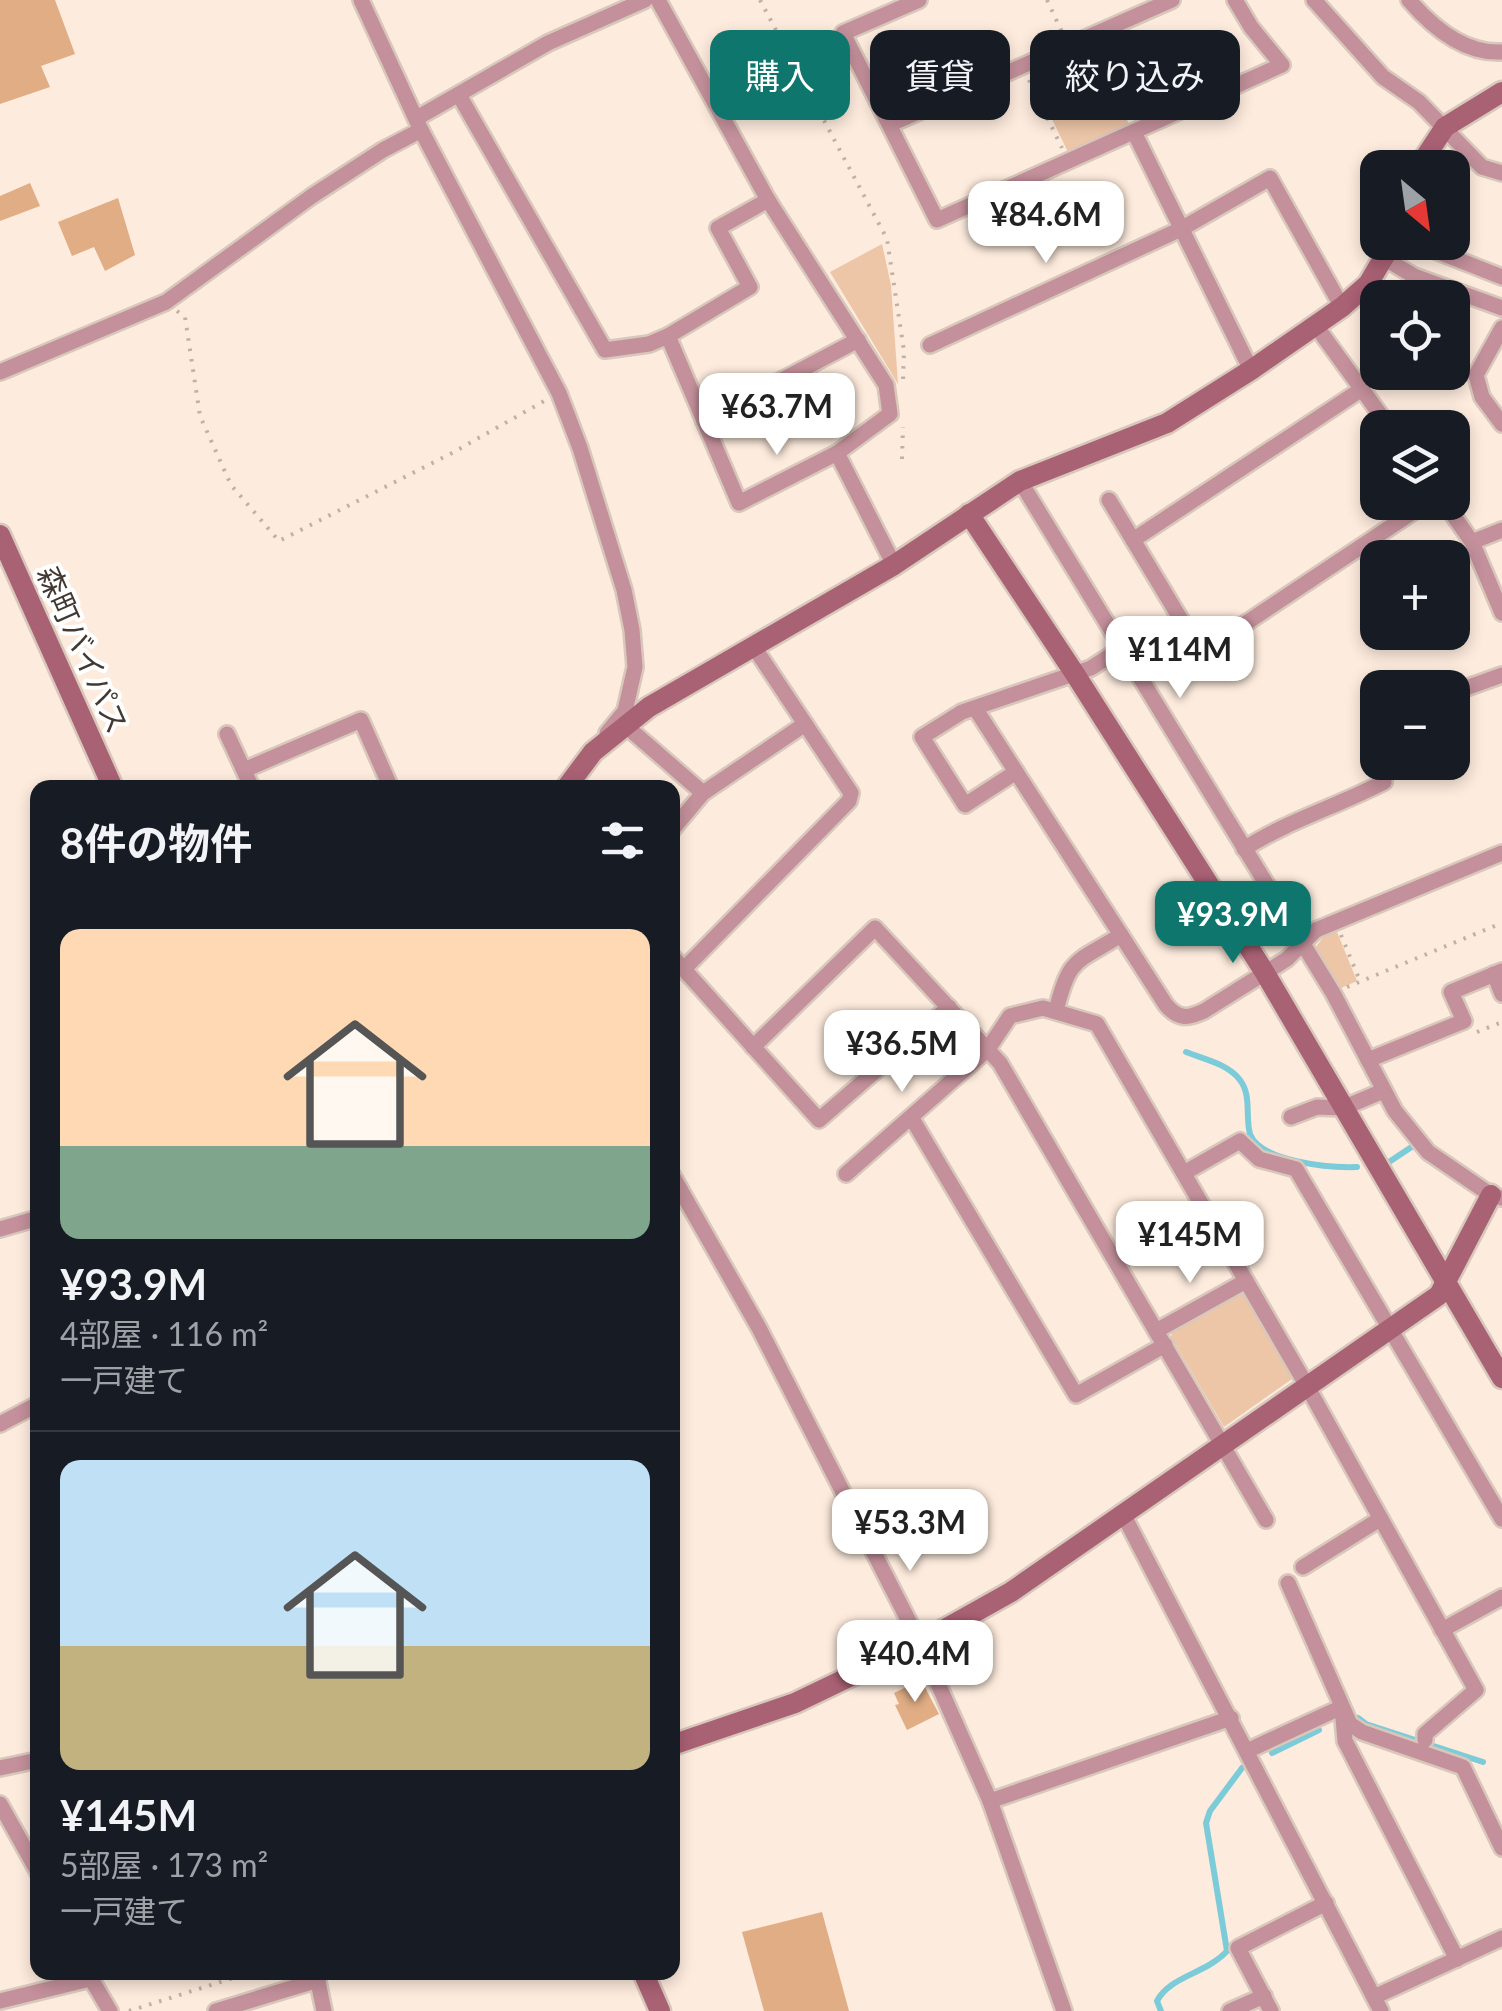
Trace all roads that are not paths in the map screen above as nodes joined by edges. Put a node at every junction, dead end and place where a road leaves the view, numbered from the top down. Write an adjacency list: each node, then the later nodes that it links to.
1 (361, 0): 12 (street)
2 (645, 0): 11 (street)
3 (658, 0): 18 (street)
4 (919, 0): 13 (street)
5 (1172, 0): 13 (street)
6 (1235, 0): 15 (street)
7 (1314, 0): 14 (street)
8 (1409, 0): 9 (street)
9 (1502, 52)
10 (1502, 92): 14 (street)
11 (458, 94): 12 (street); 28 (street)
12 (419, 124): 32 (street); 58 (street)
13 (891, 124): 15 (street)
14 (1445, 127): 16 (street); 17 (street)
15 (1136, 131): 19 (street)
16 (1430, 150)
17 (1502, 173)
18 (768, 200): 28 (street); 29 (street)
19 (1181, 229): 24 (street); 30 (street); 31 (street)
20 (1383, 260): 24 (street)
21 (1399, 260): 25 (street)
22 (1459, 260): 23 (street)
23 (1502, 277)
24 (1342, 307): 26 (street)
25 (1502, 308)
26 (1316, 326): 31 (street); 33 (street)
27 (1502, 328): 36 (street)
28 (668, 336): 35 (street)
29 (858, 340): 35 (street); 37 (street)
30 (930, 344)
31 (1251, 370): 38 (street)
32 (0, 372)
33 (1360, 386)
34 (1360, 390): 45 (street)
35 (704, 420): 37 (street)
36 (1502, 424)
37 (836, 452): 47 (street)
38 (1020, 481): 40 (street); 50 (street)
39 (1109, 500): 45 (street)
40 (969, 514): 47 (street); 51 (street)
41 (1401, 520): 45 (street)
42 (1457, 520): 46 (street)
43 (1502, 530): 46 (street)
44 (0, 535): 61 (street, 森町バイパス)
45 (1133, 540)
46 (1472, 542): 48 (street)
47 (894, 565): 49 (street)
48 (1500, 603)
49 (754, 647): 55 (street); 56 (street)
50 (1122, 648): 51 (street); 68 (street)
51 (1075, 674): 54 (street); 74 (street)
52 (1502, 675): 53 (street)
53 (1470, 687)
54 (976, 708): 60 (street); 60 (street)
55 (805, 724): 66 (street); 73 (street)
56 (626, 726): 58 (street); 66 (street)
57 (227, 734): 59 (street)
58 (593, 752): 64 (street)
59 (244, 770): 62 (street); 63 (street)
60 (1016, 772): 70 (street)
61 (109, 780)
62 (248, 780)
63 (387, 780)
64 (572, 780)
65 (1384, 782): 68 (street)
66 (704, 792): 67 (street)
67 (680, 820)
68 (1244, 849): 71 (street)
69 (1502, 852): 71 (street)
70 (1121, 936): 74 (street); 78 (street)
71 (1302, 944): 74 (street); 81 (street)
72 (680, 965): 73 (street)
73 (684, 970): 79 (street)
74 (1264, 973): 83 (street)
75 (1498, 973): 76 (street); 81 (street)
76 (1502, 994)
77 (949, 1008): 79 (street); 79 (street); 80 (street)
78 (1056, 1011): 80 (street); 86 (street)
79 (754, 1046)
80 (988, 1049): 84 (street); 95 (street)
81 (1368, 1060): 82 (street)
82 (1383, 1091): 83 (street); 89 (street)
83 (1343, 1108): 85 (street); 93 (street)
84 (911, 1117): 87 (street); 95 (street)
85 (1291, 1117)
86 (1184, 1173): 92 (street); 94 (street)
87 (846, 1174)
88 (680, 1189): 109 (street)
89 (1496, 1196): 93 (street)
90 (30, 1220): 91 (street)
91 (0, 1229)
92 (1246, 1281): 95 (street); 97 (street)
93 (1446, 1287): 94 (street); 96 (street)
94 (1389, 1330): 97 (street); 103 (street)
95 (1161, 1338): 100 (street)
96 (1502, 1378)
97 (1307, 1386): 100 (street); 102 (street)
98 (30, 1408): 99 (street)
99 (0, 1424)
100 (1222, 1444): 101 (street); 104 (street)
101 (1124, 1514): 109 (street); 111 (street)
102 (1380, 1519): 105 (street); 108 (street)
103 (1502, 1519)
104 (1266, 1520)
105 (1303, 1566)
106 (1288, 1583): 110 (street)
107 (1502, 1597): 108 (street)
108 (1442, 1630): 112 (street)
109 (920, 1644): 113 (street); 117 (street)
110 (1342, 1707): 114 (street); 119 (street); 123 (street)
111 (1231, 1718): 114 (street); 117 (street)
112 (1425, 1740)
113 (680, 1743)
114 (1248, 1750): 121 (street)
115 (30, 1762): 116 (street)
116 (0, 1768)
117 (990, 1801): 136 (street)
118 (0, 1804): 120 (street)
119 (1502, 1848)
120 (30, 1858)
121 (1326, 1902): 130 (street); 131 (street)
122 (1502, 1938): 123 (street)
123 (1456, 1959): 131 (street)
124 (75, 1980): 129 (street)
125 (91, 1980): 132 (street)
126 (305, 1980): 133 (street)
127 (318, 1980): 134 (street)
128 (646, 1980): 135 (street)
129 (0, 2002)
130 (1267, 2004): 137 (street)
131 (1378, 2004)
132 (110, 2011)
133 (216, 2011)
134 (324, 2011)
135 (660, 2011)
136 (1064, 2011)
137 (1230, 2011)

